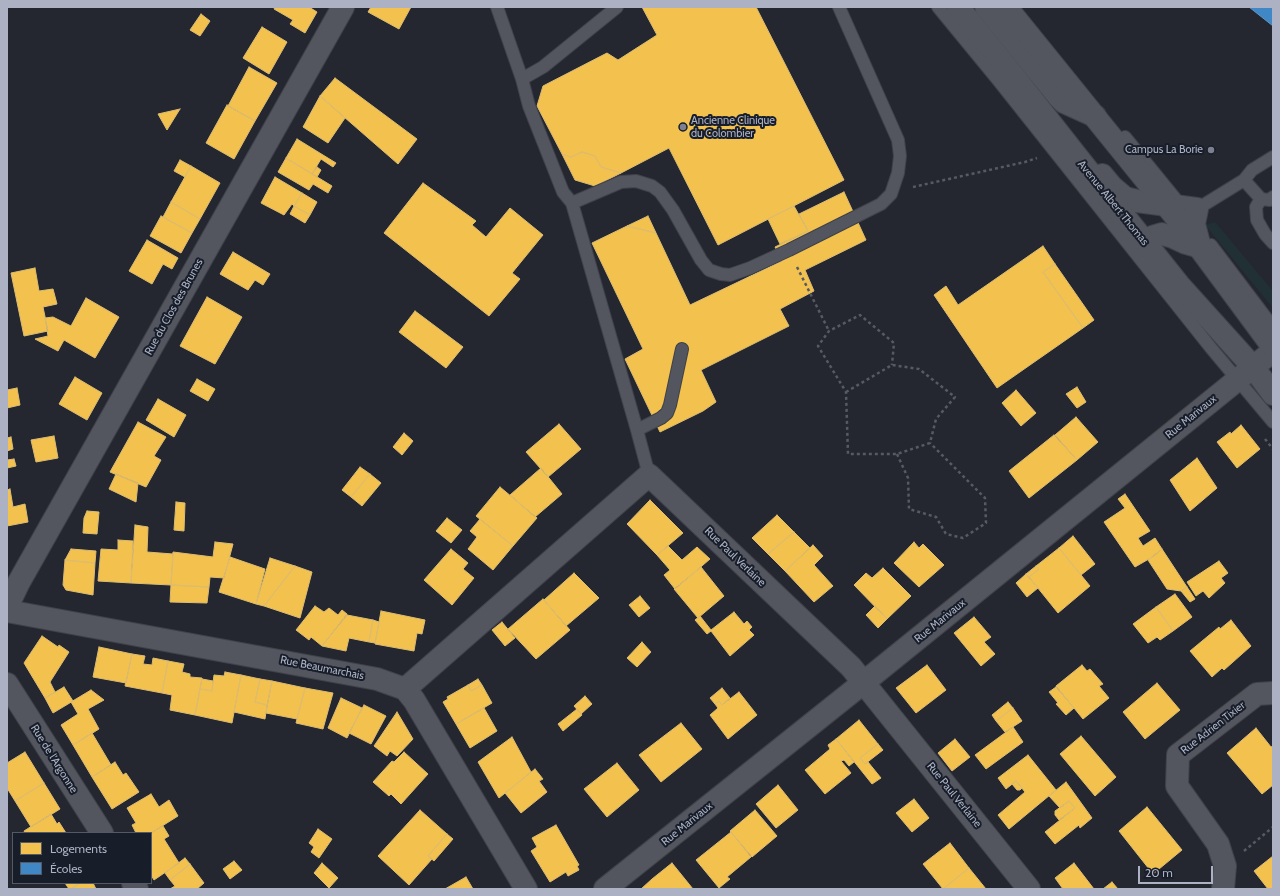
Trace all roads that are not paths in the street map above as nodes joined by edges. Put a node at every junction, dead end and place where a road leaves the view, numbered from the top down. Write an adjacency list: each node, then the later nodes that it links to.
1 (343, 7): 30 (street, Rue du Clos des Brunes)
2 (496, 7): 11 (lane)
3 (617, 7): 11 (lane)
4 (839, 7): 16 (lane)
5 (938, 7): 25 (lane)
6 (958, 7): 19 (street, Avenue Albert Thomas)
7 (967, 7): 17 (street)
8 (986, 7): 12 (street)
9 (1006, 7): 12 (street)
10 (1014, 7): 17 (lane)
11 (522, 79): 16 (lane)
12 (1095, 116): 17 (street)
13 (1273, 157): 14 (lane)
14 (1244, 180): 15 (lane); 17 (lane)
15 (1267, 198): 18 (lane)
16 (572, 203): 28 (lane)
17 (1185, 212): 20 (street); 20 (street); 21 (lane)
18 (1273, 243)
19 (1147, 245): 20 (street); 25 (street, Avenue Albert Thomas)
20 (1200, 247): 22 (street)
21 (1273, 327)
22 (1273, 347)
23 (682, 349): 28 (lane)
24 (1273, 351): 25 (street, Rue Marivaux)
25 (1245, 373): 26 (street, Avenue Albert Thomas); 27 (lane); 32 (street, Rue Marivaux)
26 (1273, 394)
27 (1273, 422)
28 (637, 430): 29 (lane)
29 (649, 475): 32 (street, Rue Paul Verlaine); 34 (street)
30 (7, 607)
31 (7, 611): 34 (street, Rue Beaumarchais)
32 (863, 683): 38 (street, Rue Marivaux); 39 (street, Rue Paul Verlaine)
33 (7, 684): 36 (street, Rue de l'Argonne)
34 (405, 689): 37 (street)
35 (1273, 693): 40 (street, Rue Adrien Tixier)
36 (101, 832)
37 (526, 889)
38 (605, 889)
39 (1029, 889)
40 (1222, 889)

